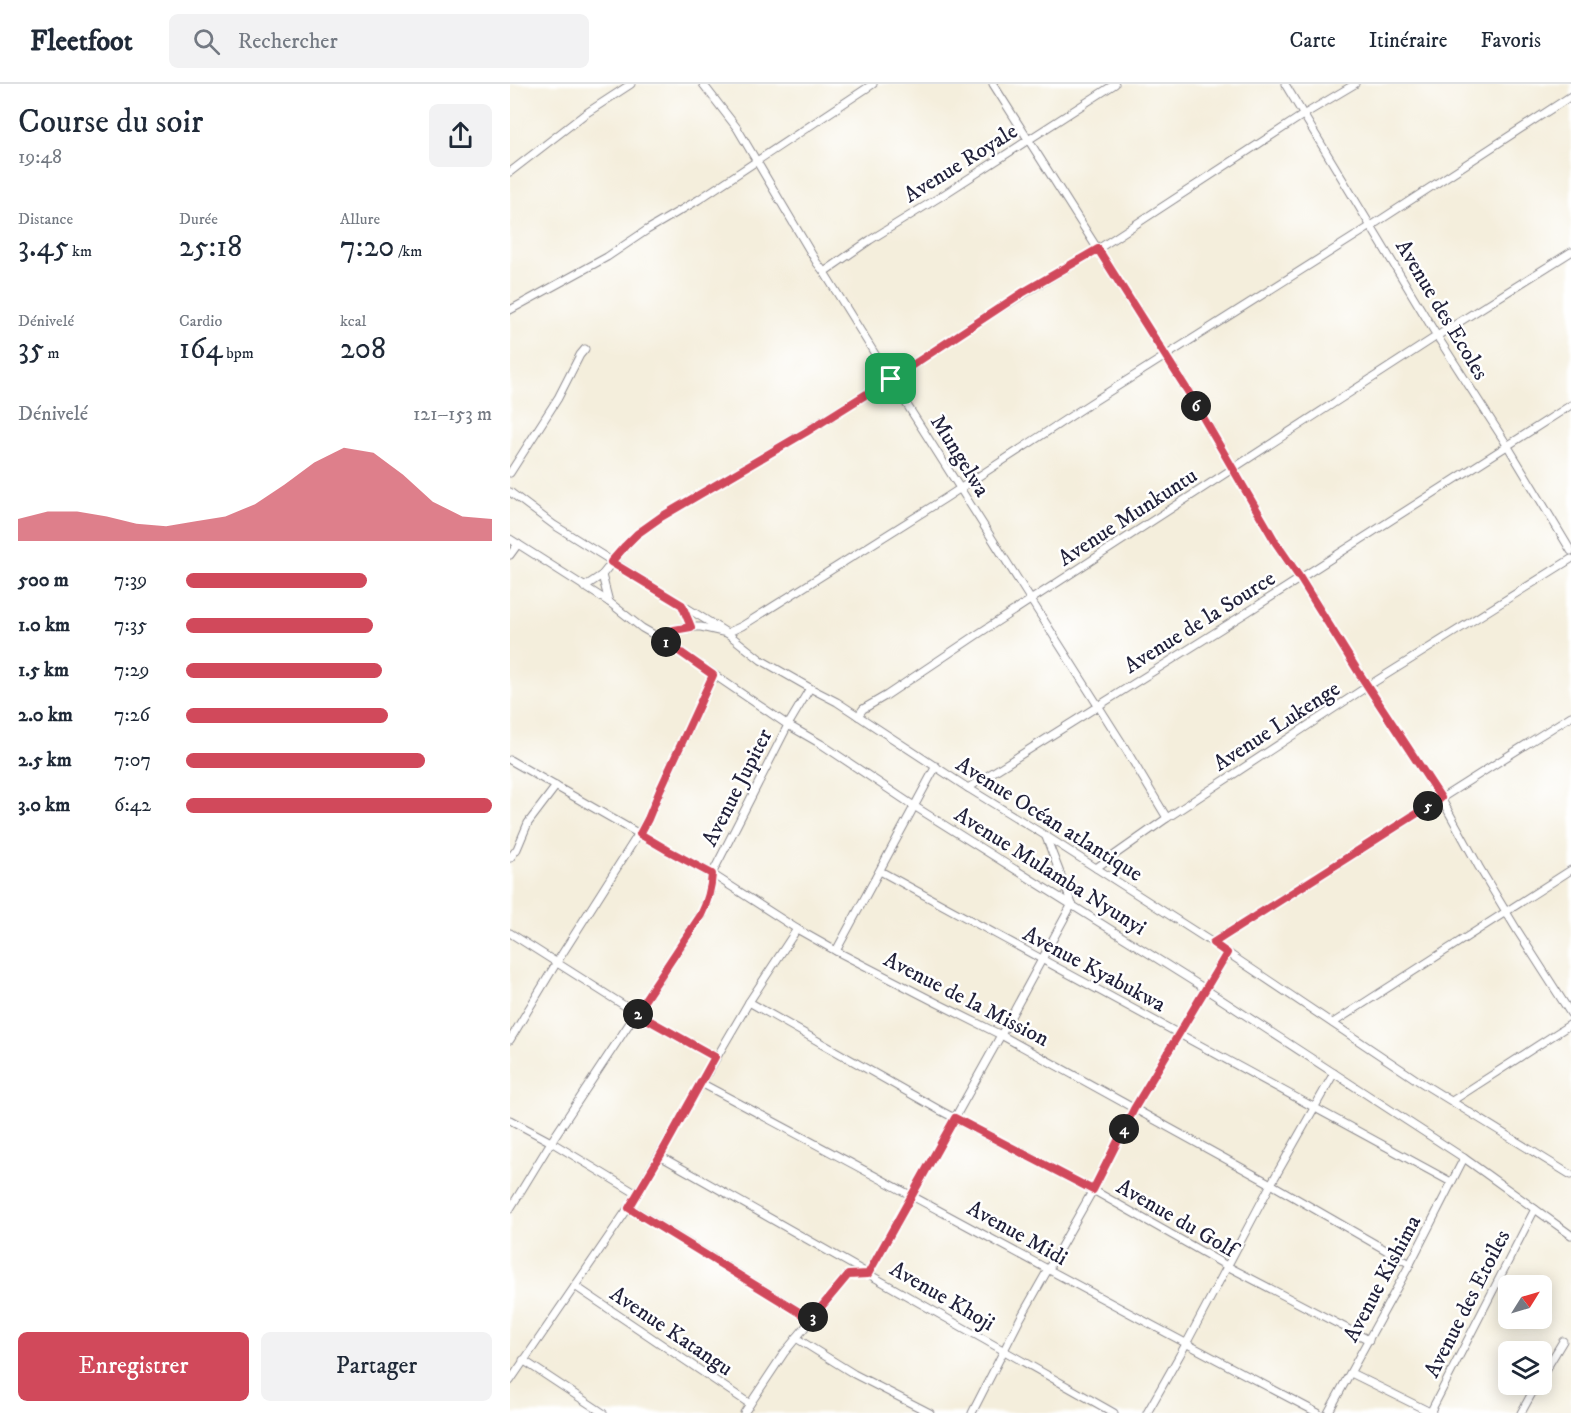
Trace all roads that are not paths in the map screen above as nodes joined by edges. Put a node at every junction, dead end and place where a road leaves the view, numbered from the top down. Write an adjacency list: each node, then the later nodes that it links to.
1 (631, 84): 12 (street)
2 (704, 84): 11 (street, Mungelwa)
3 (873, 84): 11 (street)
4 (993, 84): 10 (street)
5 (1115, 84): 10 (street, Avenue Royale)
6 (1285, 84): 9 (street, Avenue des Ecoles)
7 (1355, 84): 9 (street)
8 (1571, 96): 13 (street)
9 (1303, 115): 13 (street, Avenue des Ecoles); 14 (street)
10 (1029, 140): 14 (street); 16 (street, Avenue Royale)
11 (757, 162): 16 (street, Mungelwa); 17 (street)
12 (510, 172)
13 (1371, 226): 18 (street, Avenue des Ecoles); 20 (street)
14 (1098, 249): 20 (street); 21 (street)
15 (1571, 252): 18 (street, Avenue Munkuntu)
16 (824, 272): 21 (street, Mungelwa)
17 (510, 310)
18 (1437, 336): 23 (street, Avenue des Ecoles); 24 (street, Avenue Munkuntu)
19 (585, 349): 25 (street)
20 (1166, 356): 24 (street); 26 (street)
21 (891, 379): 26 (street, Mungelwa); 33 (street)
22 (1571, 405): 23 (street, Avenue de la Source)
23 (1507, 446): 30 (street, Avenue des Ecoles); 35 (street, Avenue de la Source)
24 (1233, 469): 35 (street); 37 (street, Avenue Munkuntu)
25 (510, 473)
26 (960, 488): 37 (street, Mungelwa); 41 (street)
27 (510, 492): 33 (street, Avenue Océan atlantique)
28 (510, 539): 29 (street, Avenue Mulamba Nyunyi)
29 (518, 544): 31 (street); 36 (street, Avenue Mulamba Nyunyi)
30 (1571, 551)
31 (510, 555)
32 (1571, 559): 44 (street, Avenue Lukenge)
33 (611, 562): 34 (street); 39 (street, Avenue Océan atlantique)
34 (602, 575): 36 (street); 38 (street)
35 (1300, 578): 44 (street); 46 (street, Avenue de la Source)
36 (584, 587): 38 (street, Avenue Mulamba Nyunyi)
37 (1030, 599): 46 (street, Mungelwa); 47 (street, Avenue Munkuntu)
38 (609, 602): 42 (street, Avenue Mulamba Nyunyi)
39 (682, 605): 40 (street); 41 (street, Avenue Océan atlantique)
40 (691, 627): 41 (street); 42 (street)
41 (727, 633): 45 (street, Avenue Océan atlantique)
42 (663, 640): 43 (street, Avenue Mulamba Nyunyi)
43 (713, 675): 49 (street, Avenue Mulamba Nyunyi); 57 (street)
44 (1368, 686): 54 (street); 56 (street, Avenue Lukenge)
45 (810, 688): 47 (street, Avenue Océan atlantique); 49 (street, Avenue Jupiter)
46 (1098, 706): 53 (street, Avenue de la Source); 56 (street, Mungelwa)
47 (858, 716): 51 (street, Avenue Océan atlantique)
48 (1571, 716): 54 (street)
49 (788, 725): 55 (street, Avenue Mulamba Nyunyi); 63 (street, Avenue Jupiter)
50 (510, 760): 52 (street, Avenue de la Mission)
51 (936, 766): 53 (street, Avenue Océan atlantique); 55 (street)
52 (556, 786): 57 (street, Avenue de la Mission); 59 (street)
53 (968, 788): 58 (street, Avenue Océan atlantique)
54 (1441, 798): 65 (street); 68 (street)
55 (914, 806): 62 (street); 64 (street, Avenue Mulamba Nyunyi)
56 (1167, 818): 60 (street, Avenue Lukenge)
57 (640, 834): 63 (street, Avenue de la Mission); 72 (street)
58 (1046, 836): 60 (street, Avenue Océan atlantique); 64 (street)
59 (510, 858)
60 (1096, 868): 68 (street, Avenue Océan atlantique)
61 (1571, 870): 65 (street)
62 (880, 871): 69 (street); 71 (street, Avenue Kyabukwa)
63 (712, 874): 66 (street, Avenue de la Mission); 75 (street, Avenue Jupiter)
64 (1072, 904): 71 (street); 73 (street, Avenue Mulamba Nyunyi)
65 (1507, 913): 76 (street); 77 (street)
66 (797, 929): 69 (street, Avenue de la Mission); 74 (street)
67 (510, 933): 72 (street)
68 (1213, 943): 70 (street, Avenue Océan atlantique)
69 (836, 951): 80 (street, Avenue de la Mission)
70 (1227, 953): 73 (street); 77 (street, Avenue Océan atlantique)
71 (1043, 959): 79 (street, Avenue Kyabukwa); 80 (street)
72 (557, 962): 75 (street); 81 (street)
73 (1206, 989): 79 (street); 83 (street, Avenue Mulamba Nyunyi)
74 (748, 1002): 82 (street); 88 (street, Avenue du Golf)
75 (636, 1013): 82 (street); 90 (street, Avenue Jupiter)
76 (1571, 1014)
77 (1333, 1023): 85 (street, Avenue Océan atlantique)
78 (1571, 1024): 85 (street)
79 (1178, 1034): 86 (street, Avenue Kyabukwa); 87 (street)
80 (1001, 1035): 87 (street, Avenue de la Mission); 88 (street)
81 (510, 1040)
82 (715, 1057): 84 (street)
83 (1334, 1073): 86 (street); 92 (street, Avenue Mulamba Nyunyi)
84 (701, 1083): 91 (street); 98 (street, Avenue Midi)
85 (1452, 1101): 93 (street, Avenue Océan atlantique)
86 (1314, 1108): 94 (street, Avenue Kyabukwa); 95 (street)
87 (1134, 1109): 95 (street, Avenue de la Mission); 96 (street)
88 (955, 1118): 96 (street, Avenue du Golf); 98 (street)
89 (510, 1120): 90 (street)
90 (551, 1143): 97 (street); 100 (street, Avenue Jupiter)
91 (660, 1156): 97 (street); 106 (street, Avenue Khoji)
92 (1464, 1158): 94 (street, Avenue Kishima); 101 (street, Avenue Mulamba Nyunyi)
93 (1571, 1175)
94 (1450, 1182): 103 (street, Avenue Kishima)
95 (1271, 1184): 103 (street, Avenue de la Mission); 104 (street)
96 (1093, 1190): 104 (street, Avenue du Golf); 105 (street)
97 (637, 1194): 99 (street)
98 (912, 1195): 105 (street, Avenue Midi); 106 (street)
99 (629, 1208): 107 (street); 108 (street)
100 (510, 1209)
101 (1535, 1209): 102 (street, Avenue Mulamba Nyunyi); 128 (street, Avenue des Etoiles)
102 (1571, 1235)
103 (1410, 1264): 110 (street, Avenue Kishima)
104 (1227, 1266): 110 (street, Avenue du Golf); 112 (street)
105 (1049, 1270): 112 (street, Avenue Midi); 113 (street)
106 (868, 1274): 108 (street); 113 (street, Avenue Khoji)
107 (575, 1286): 115 (street); 119 (street, Avenue Katangu)
108 (812, 1318): 109 (street)
109 (796, 1338): 119 (street); 122 (street)
110 (1369, 1340): 116 (street, Avenue Kishima)
111 (1563, 1341): 114 (street)
112 (1186, 1344): 125 (street); 126 (street, Avenue Midi)
113 (1004, 1350): 123 (street); 124 (street, Avenue Khoji)
114 (1552, 1359)
115 (524, 1360): 117 (street); 120 (street)
116 (1351, 1373): 127 (street, Avenue Kishima); 128 (street)
117 (510, 1381)
118 (1531, 1395): 129 (street)
119 (750, 1404): 121 (street)
120 (603, 1413)
121 (744, 1413)
122 (930, 1413)
123 (972, 1413)
124 (1114, 1413)
125 (1147, 1413)
126 (1318, 1413)
127 (1328, 1413)
128 (1430, 1413)
129 (1521, 1413)

